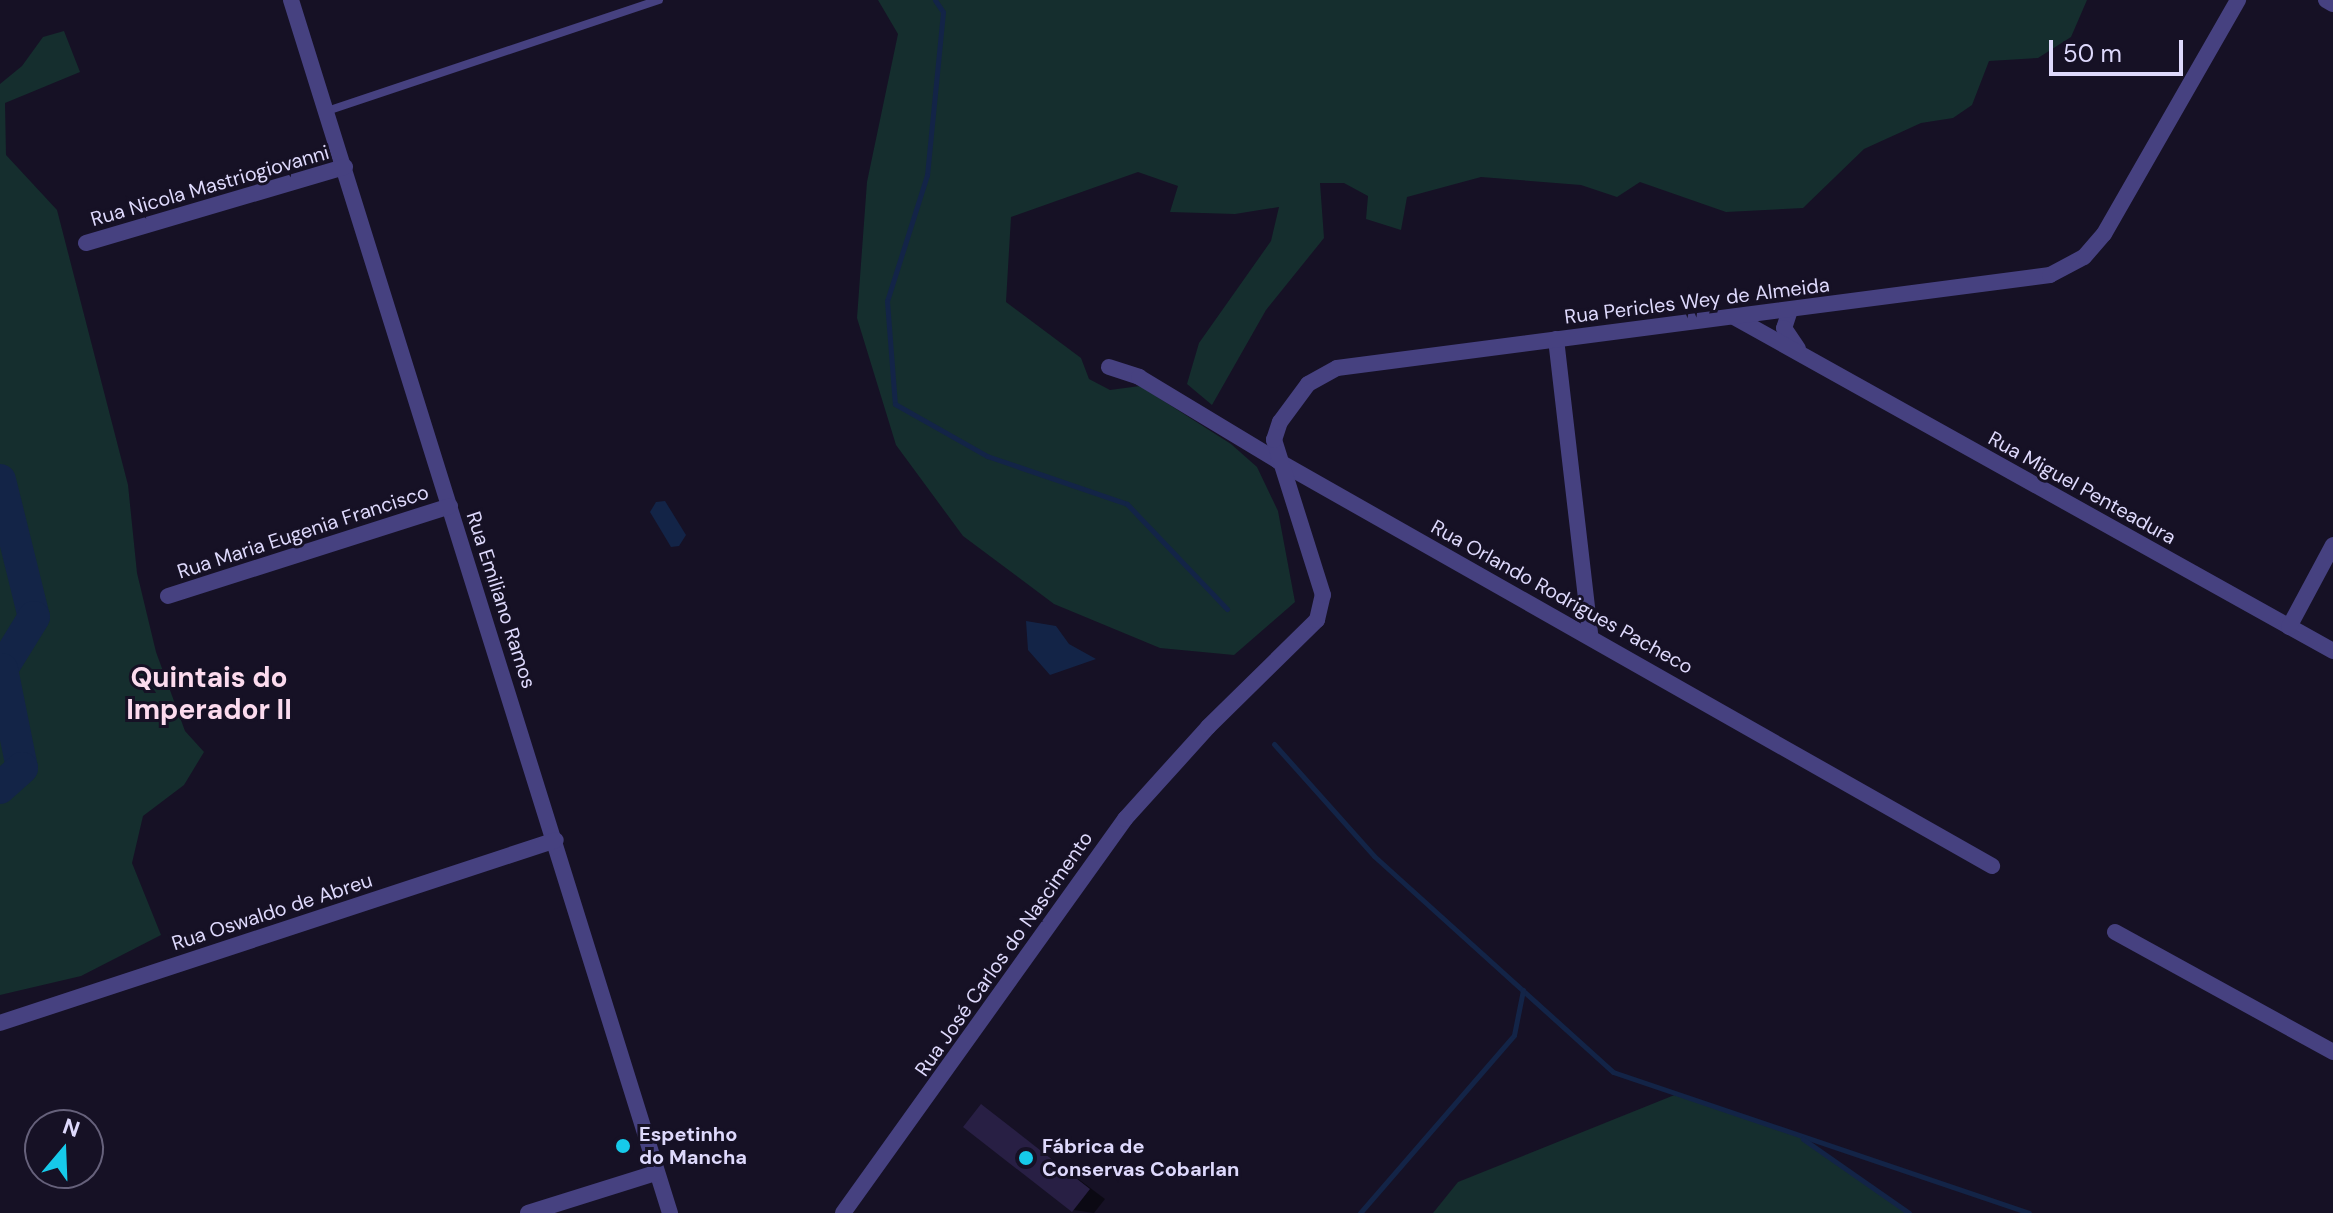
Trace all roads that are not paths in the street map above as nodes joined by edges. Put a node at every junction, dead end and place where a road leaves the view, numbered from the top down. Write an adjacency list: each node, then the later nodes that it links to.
1 (291, 0): 6 (street, Rua Emiliano Ramos)
2 (659, 0): 6 (lane)
3 (2238, 0): 9 (street, Rua Pericles Wey de Almeida)
4 (2326, 0): 5 (street)
5 (2333, 4)
6 (327, 111): 7 (street, Rua Emiliano Ramos)
7 (345, 167): 8 (street, Rua Nicola Mastriogiovanni); 15 (street, Rua Emiliano Ramos)
8 (86, 243)
9 (1790, 310): 10 (street, Rua Pericles Wey de Almeida); 12 (street, Rua Miguel Penteadura)
10 (1734, 317): 11 (street, Rua Pericles Wey de Almeida); 12 (street, Rua Miguel Penteadura)
11 (1556, 339): 14 (street, Rua Pericles Wey de Almeida); 19 (street)
12 (1811, 361): 18 (street, Rua Miguel Penteadura)
13 (1109, 367): 14 (street, Rua Orlando Rodrigues Pacheco)
14 (1278, 461): 19 (street, Rua Orlando Rodrigues Pacheco); 20 (street, Rua Pericles Wey de Almeida)
15 (450, 506): 17 (street, Rua Maria Eugenia Francisco); 22 (street, Rua Emiliano Ramos)
16 (2333, 545): 18 (street)
17 (168, 596)
18 (2289, 627): 21 (street, Rua Miguel Penteadura)
19 (1590, 634): 23 (street, Rua Orlando Rodrigues Pacheco)
20 (1292, 649): 30 (street, Rua José Carlos do Nascimento)
21 (2333, 651)
22 (556, 840): 25 (street, Rua Oswaldo de Abreu); 27 (street, Rua Emiliano Ramos)
23 (1992, 866)
24 (2115, 932): 26 (street)
25 (0, 1023)
26 (2333, 1052)
27 (656, 1173): 28 (street); 29 (street, Rua Emiliano Ramos)
28 (528, 1213)
29 (670, 1213)
30 (843, 1213)

